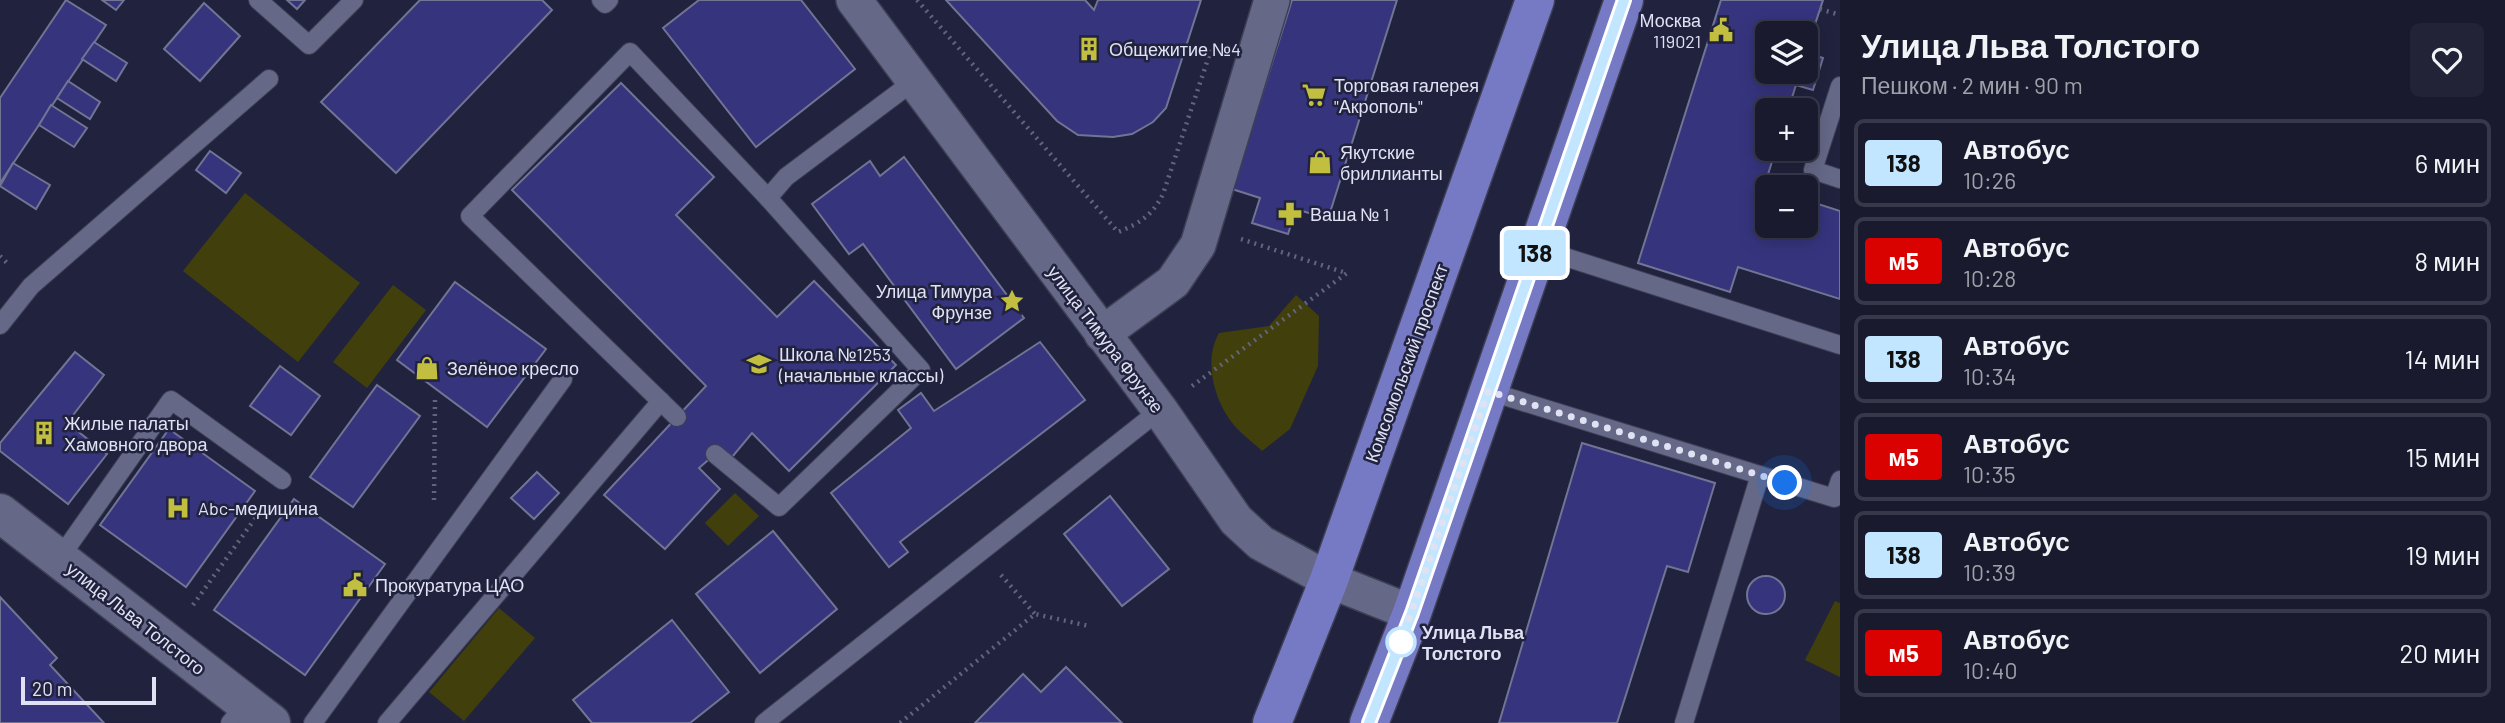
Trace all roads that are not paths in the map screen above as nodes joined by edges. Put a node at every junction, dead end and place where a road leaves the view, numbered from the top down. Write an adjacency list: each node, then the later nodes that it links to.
1 (258, 0): 2 (lane)
2 (355, 0)
3 (601, 0): 4 (lane)
4 (609, 0)
5 (854, 0): 10 (street, улица Тимура Фрунзе)
6 (1272, 0): 16 (street)
7 (1535, 0): 29 (main road, Комсомольский проспект)
8 (1624, 0): 14 (main road)
9 (270, 79): 15 (lane)
10 (914, 81): 13 (lane); 16 (street, улица Тимура Фрунзе)
11 (1840, 86): 12 (lane)
12 (1840, 179)
13 (768, 198): 20 (lane); 23 (lane)
14 (1537, 248): 17 (lane); 19 (main road)
15 (0, 325)
16 (1102, 334): 21 (street, улица Тимура Фрунзе)
17 (1840, 345)
18 (564, 379): 32 (lane)
19 (1488, 391): 24 (lane); 30 (main road)
20 (661, 401): 22 (lane); 33 (lane)
21 (1160, 410): 29 (street, улица Тимура Фрунзе); 34 (lane)
22 (677, 417)
23 (715, 454)
24 (1760, 475): 26 (lane); 37 (lane)
25 (282, 480): 28 (lane)
26 (1840, 480)
27 (0, 513): 28 (street, улица Льва Толстого)
28 (59, 559): 31 (street, улица Льва Толстого)
29 (1329, 580): 30 (street, улица Тимура Фрунзе); 35 (main road, Комсомольский проспект)
30 (1412, 613): 36 (main road)
31 (249, 716)
32 (313, 723)
33 (387, 723)
34 (764, 723)
35 (1272, 723)
36 (1369, 723)
37 (1685, 723)

